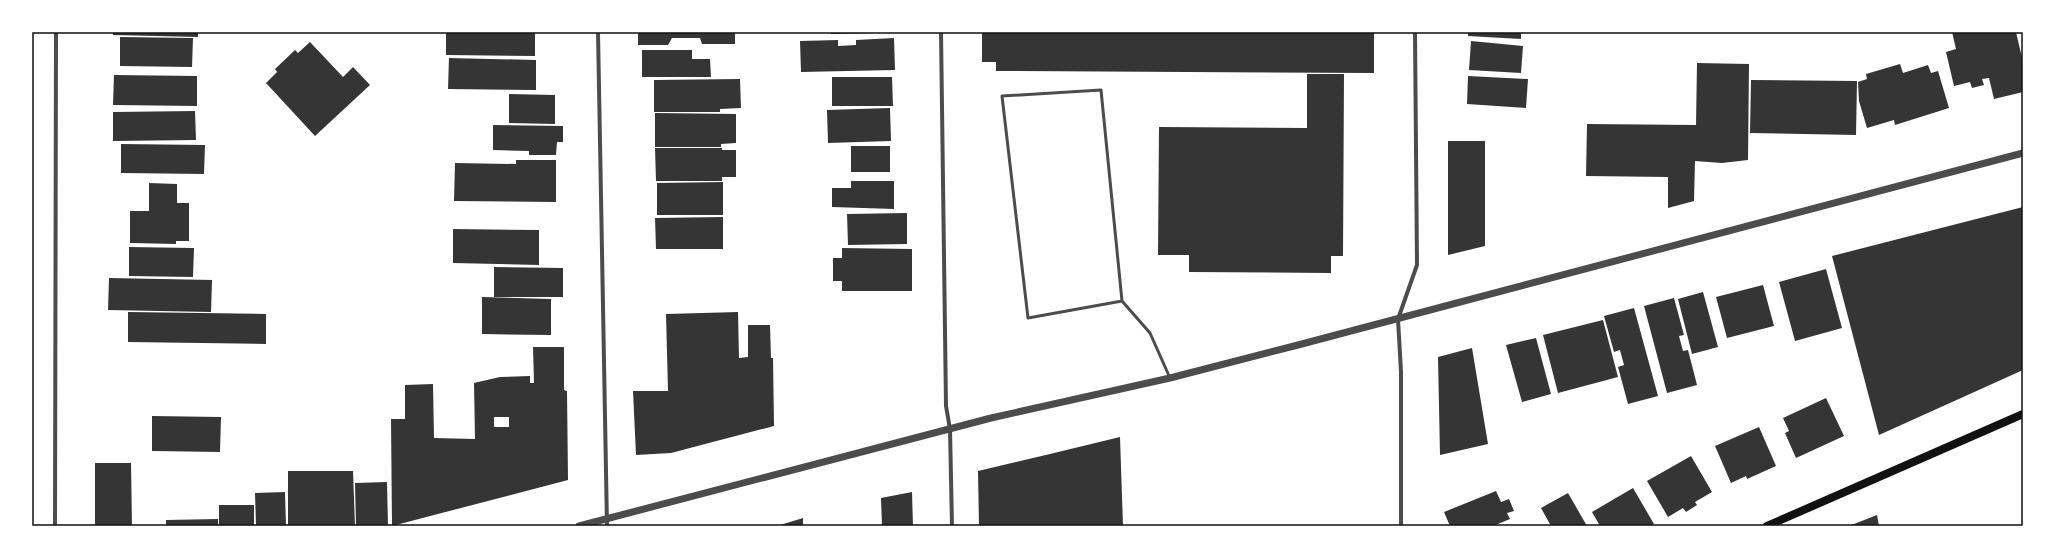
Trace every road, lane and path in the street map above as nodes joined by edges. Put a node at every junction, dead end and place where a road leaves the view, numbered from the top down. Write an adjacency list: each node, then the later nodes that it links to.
1 (56, 32): 12 (street)
2 (598, 32): 11 (street)
3 (941, 32): 10 (street)
4 (1414, 32): 7 (street)
5 (2023, 153): 7 (street)
6 (1122, 301): 6 (lane); 8 (lane)
7 (1398, 318): 8 (street); 15 (street)
8 (1170, 378): 10 (street)
9 (2023, 414): 16 (main road)
10 (950, 429): 11 (street); 14 (street)
11 (606, 523): 13 (street)
12 (55, 526)
13 (579, 526)
14 (952, 526)
15 (1402, 526)
16 (1767, 526)

